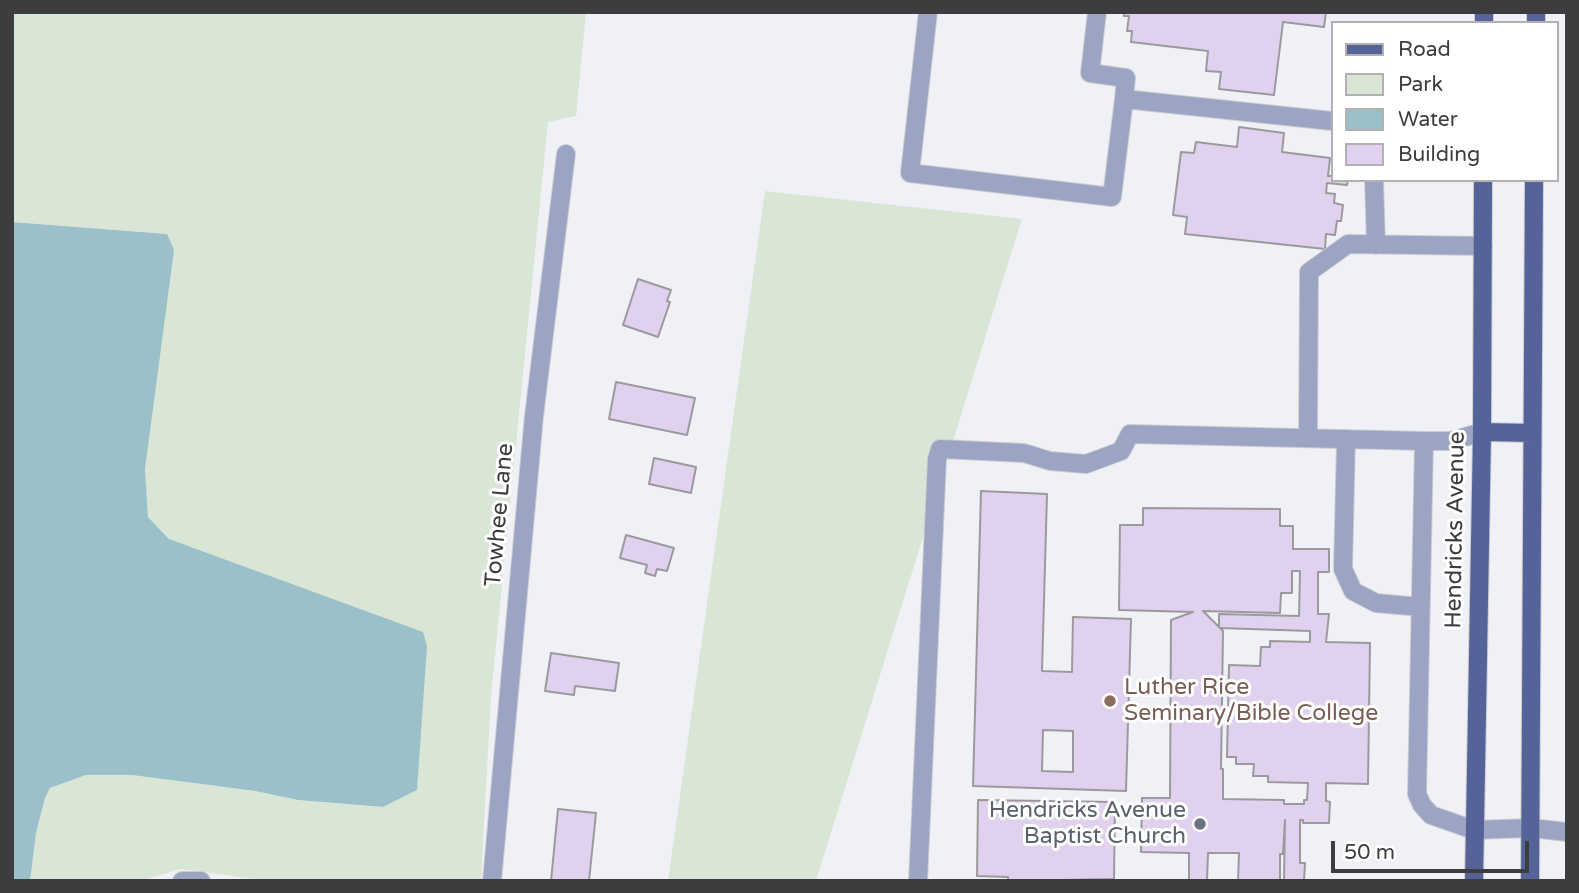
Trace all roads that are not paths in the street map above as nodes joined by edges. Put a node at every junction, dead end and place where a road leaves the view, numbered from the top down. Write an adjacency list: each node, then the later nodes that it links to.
1 (928, 12): 3 (street)
2 (1097, 12): 3 (street)
3 (1124, 99): 4 (street)
4 (1330, 121)
5 (566, 154): 22 (street, Towhee Lane)
6 (1374, 182): 9 (street)
7 (1482, 182): 10 (main road, Hendricks Avenue)
8 (1534, 182): 12 (main road)
9 (1376, 245): 10 (street); 13 (street)
10 (1483, 246): 11 (main road, Hendricks Avenue)
11 (1482, 432): 12 (main road); 15 (street); 18 (main road, Hendricks Avenue)
12 (1532, 433): 17 (main road)
13 (1308, 438): 14 (street); 23 (street)
14 (1346, 439): 15 (street); 16 (street)
15 (1424, 441): 16 (street)
16 (1421, 607): 18 (street)
17 (1531, 828): 18 (street); 19 (street); 25 (main road)
18 (1474, 830): 24 (main road, Hendricks Avenue)
19 (1567, 832)
20 (182, 881): 21 (street)
21 (201, 881)
22 (492, 881)
23 (918, 881)
24 (1474, 881)
25 (1530, 881)

